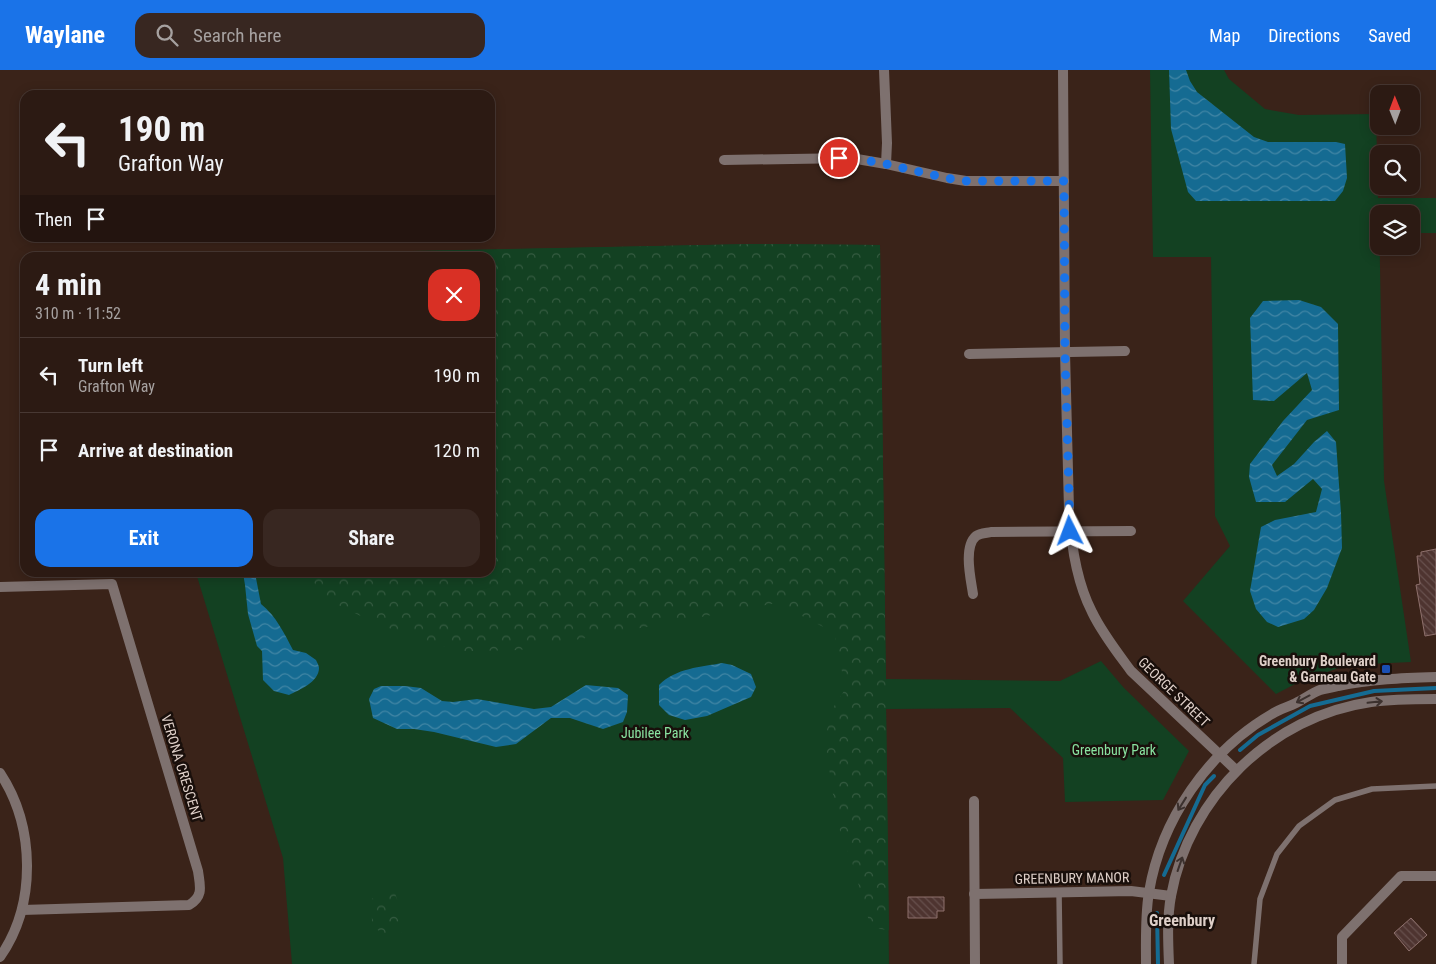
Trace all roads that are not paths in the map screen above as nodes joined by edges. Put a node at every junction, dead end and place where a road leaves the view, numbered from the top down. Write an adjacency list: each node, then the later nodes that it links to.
1 (884, 70): 4 (street)
2 (1063, 70): 5 (street, GEORGE STREET)
3 (724, 160): 4 (street)
4 (886, 164): 5 (street)
5 (1064, 181): 7 (street, GEORGE STREET)
6 (1125, 351): 7 (street)
7 (1065, 352): 8 (street); 9 (street, GEORGE STREET)
8 (969, 354)
9 (1070, 531): 10 (street); 12 (street); 15 (street, GEORGE STREET)
10 (1131, 531)
11 (0, 587): 25 (street, VERONA CRESCENT)
12 (973, 594)
13 (1436, 677): 15 (street, one-way to 15)
14 (1436, 699): 16 (street, one-way to 14)
15 (1220, 755): 16 (street, GEORGE STREET); 22 (street, one-way to 22)
16 (1236, 770): 24 (street, one-way to 16)
17 (0, 773): 25 (street)
18 (1436, 786): 31 (lane)
19 (974, 801): 23 (street)
20 (1436, 876): 32 (street)
21 (1059, 892): 22 (street, GREENBURY MANOR); 23 (street, GREENBURY MANOR); 28 (lane)
22 (1149, 892): 24 (street, GREENBURY MANOR); 29 (street)
23 (974, 894): 27 (street)
24 (1171, 896): 30 (street)
25 (22, 910): 26 (street)
26 (0, 957)
27 (975, 964)
28 (1060, 964)
29 (1146, 964)
30 (1169, 964)
31 (1254, 964)
32 (1342, 964)

